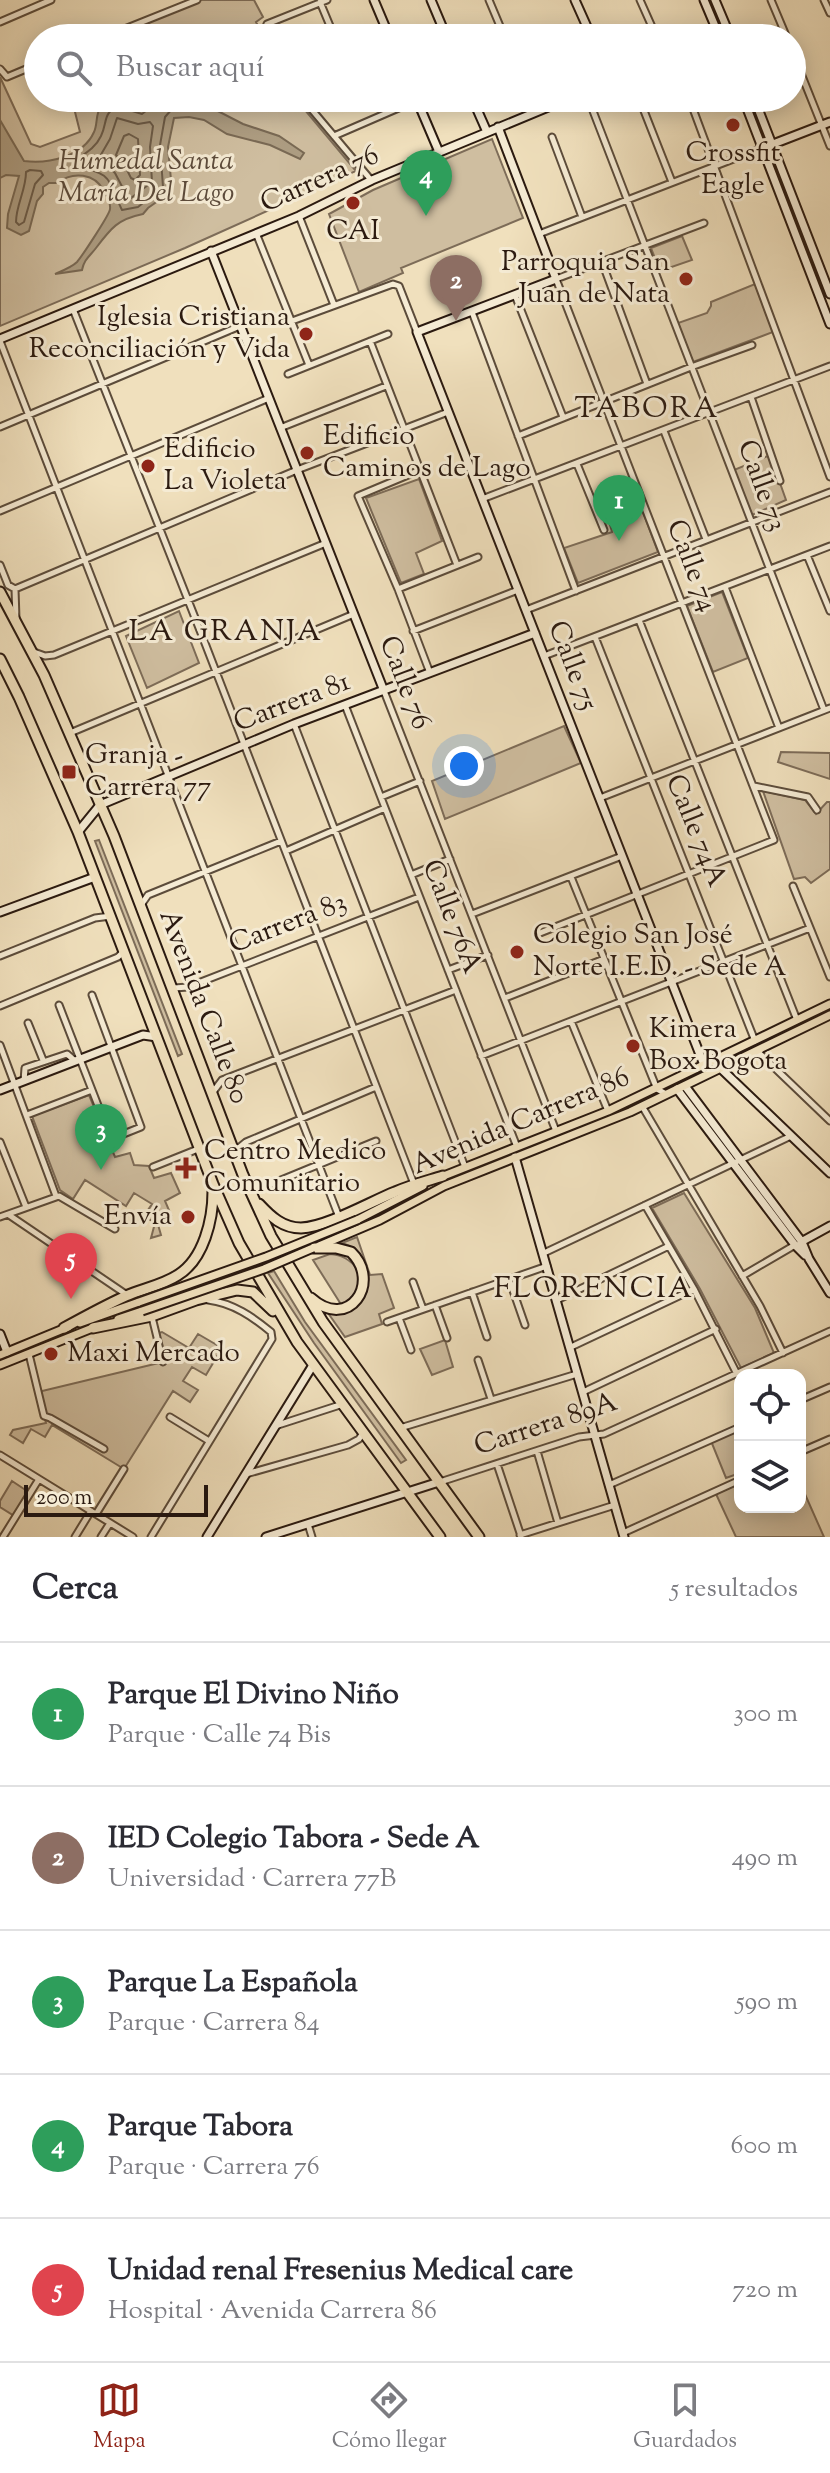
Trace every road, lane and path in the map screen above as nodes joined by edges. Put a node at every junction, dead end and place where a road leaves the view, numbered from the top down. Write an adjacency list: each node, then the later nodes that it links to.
1 (51, 0): 14 (street)
2 (197, 0): 15 (street)
3 (374, 0): 18 (street)
4 (431, 0): 19 (street)
5 (489, 0): 20 (street)
6 (575, 0): 21 (street)
7 (640, 0): 22 (street)
8 (704, 0): 23 (street)
9 (715, 0): 24 (street)
10 (771, 0): 25 (street)
11 (824, 0): 13 (street)
12 (322, 1): 16 (street); 17 (street)
13 (830, 13)
14 (0, 22)
15 (137, 24)
16 (267, 24)
17 (330, 24)
18 (384, 24)
19 (441, 24)
20 (499, 24)
21 (586, 24)
22 (651, 24)
23 (713, 24)
24 (725, 24)
25 (781, 24)
26 (0, 69): 27 (street)
27 (24, 69)
28 (806, 81): 39 (street)
29 (314, 112): 42 (street)
30 (387, 112): 42 (street)
31 (422, 112): 47 (street)
32 (478, 112): 41 (street)
33 (536, 112): 40 (street, Carrera 76)
34 (593, 112): 51 (street, Calle 73)
35 (644, 112): 50 (street)
36 (694, 112): 48 (street)
37 (748, 112): 46 (street)
38 (759, 112): 44 (street)
39 (826, 123): 44 (street); 45 (street)
40 (498, 127): 41 (street, Carrera 76); 56 (street, Calle 74)
41 (487, 132): 47 (street, Carrera 76)
42 (334, 136): 49 (street)
43 (552, 137): 53 (street)
44 (772, 144): 46 (street); 61 (street)
45 (830, 146)
46 (762, 148): 48 (street); 67 (street)
47 (439, 152): 49 (street, Carrera 76)
48 (714, 166): 50 (street); 78 (street)
49 (372, 180): 52 (street, Carrera 76)
50 (672, 182): 51 (street)
51 (628, 200): 53 (street); 57 (street, Calle 73)
52 (299, 216): 55 (street, Carrera 76); 63 (street)
53 (582, 217): 56 (street)
54 (704, 223): 57 (street)
55 (256, 233): 58 (street, Carrera 76); 66 (street)
56 (539, 234): 60 (street, Calle 74)
57 (645, 245): 59 (street); 76 (street, Calle 73)
58 (211, 251): 64 (street, Carrera 76); 68 (street, Calle 76)
59 (602, 262): 60 (street); 80 (street)
60 (556, 279): 62 (street); 84 (street, Calle 74)
61 (830, 294)
62 (515, 295): 65 (street); 88 (street)
63 (334, 305): 66 (street); 69 (street, Calle 75)
64 (73, 309): 71 (street, Carrera 76); 79 (street)
65 (472, 312): 69 (street); 93 (street)
66 (292, 321): 74 (street)
67 (830, 324)
68 (240, 326): 79 (street); 83 (street, Calle 76)
69 (417, 332): 85 (street, Calle 75)
70 (388, 334): 72 (street)
71 (0, 340): 87 (street)
72 (370, 341): 74 (street); 81 (street)
73 (752, 345): 76 (street)
74 (309, 365): 77 (street)
75 (830, 366): 78 (street)
76 (691, 367): 80 (street); 86 (street, Calle 73)
77 (288, 374)
78 (794, 380): 82 (street); 99 (street)
79 (102, 383): 87 (street); 95 (street)
80 (647, 384): 84 (street)
81 (386, 386): 90 (street); 91 (street)
82 (751, 397): 86 (street); 101 (street)
83 (269, 398): 90 (street, Calle 76); 95 (street)
84 (604, 401): 88 (street); 94 (street, Calle 74)
85 (448, 412): 91 (street); 104 (street, Calle 75)
86 (710, 413): 92 (street); 106 (street, Calle 73)
87 (27, 414): 89 (street); 102 (street)
88 (563, 417): 93 (street)
89 (0, 427)
90 (280, 428): 97 (street, Calle 76)
91 (402, 429): 97 (street); 98 (street)
92 (664, 431): 94 (street); 109 (street)
93 (518, 436): 100 (street)
94 (621, 447): 96 (street); 114 (street, Calle 74)
95 (131, 456): 102 (street); 107 (street)
96 (577, 464): 100 (street); 108 (street)
97 (297, 470): 107 (street); 110 (street, Calle 76)
98 (420, 470): 117 (street); 121 (street)
99 (830, 477)
100 (533, 481): 104 (street); 123 (street)
101 (780, 481)
102 (56, 487): 105 (street); 115 (street)
103 (830, 492): 106 (street)
104 (482, 499): 122 (street, Calle 75)
105 (0, 511)
106 (751, 523): 109 (street); 118 (street, Calle 73)
107 (160, 529): 115 (street); 125 (street)
108 (604, 530)
109 (706, 539): 114 (street)
110 (326, 543): 125 (street); 129 (street, Calle 76)
111 (830, 546): 112 (street)
112 (807, 555): 118 (street); 128 (street)
113 (478, 557): 117 (street)
114 (664, 557): 123 (street); 126 (street, Calle 74)
115 (84, 560): 120 (street); 132 (street)
116 (0, 565): 120 (street)
117 (457, 565): 121 (street)
118 (768, 570): 119 (street); 145 (street, Calle 73)
119 (724, 587): 126 (street); 147 (street)
120 (15, 589): 130 (street)
121 (398, 589): 133 (street)
122 (518, 590): 127 (street, Calle 75); 133 (street)
123 (576, 591): 127 (street)
124 (0, 592): 130 (highway, Avenida Calle 80)
125 (187, 600): 132 (street); 139 (street)
126 (682, 603): 131 (street); 149 (street, Calle 74)
127 (526, 610): 134 (street, Calle 75)
128 (830, 611)
129 (354, 614): 139 (street); 142 (street, Calle 76)
130 (16, 620): 136 (highway, Avenida Calle 80)
131 (639, 620): 135 (street); 151 (street)
132 (112, 630): 136 (street); 143 (street)
133 (413, 631): 140 (street)
134 (535, 633): 137 (street, Calle 75); 140 (street, Carrera 81)
135 (595, 637): 137 (street); 153 (street, Calle 74A)
136 (32, 651): 148 (highway, Avenida Calle 80)
137 (544, 656): 157 (street, Calle 75)
138 (0, 659): 141 (highway, Avenida Calle 80)
139 (216, 671): 143 (street); 150 (street)
140 (430, 674): 142 (street, Carrera 81)
141 (5, 677): 162 (highway, Avenida Calle 80)
142 (384, 691): 144 (street, Carrera 81); 154 (street, Calle 76)
143 (140, 703): 148 (street); 152 (street)
144 (345, 704): 146 (street, Carrera 81); 156 (street, Calle 76A)
145 (827, 709): 147 (street)
146 (294, 724): 150 (street, Carrera 81); 161 (street)
147 (779, 728): 149 (street)
148 (70, 733): 158 (highway, Avenida Calle 80)
149 (737, 744): 151 (street); 155 (street, Calle 74)
150 (244, 745): 152 (street, Carrera 81); 163 (street)
151 (694, 761): 153 (street); 166 (street)
152 (169, 777): 158 (street, Carrera 81); 168 (street)
153 (650, 778): 157 (street); 170 (street, Calle 74A)
154 (420, 781): 156 (street); 167 (street, Calle 76)
155 (753, 786): 160 (street); 166 (street, Calle 74)
156 (381, 797): 159 (street, Calle 76A)
157 (599, 798): 165 (street, Calle 75)
158 (100, 805): 162 (street, Carrera 81); 176 (highway, Avenida Calle 80)
159 (385, 808): 161 (street); 169 (street, Calle 76A)
160 (817, 810)
161 (335, 830): 164 (street); 181 (street)
162 (78, 832): 171 (highway, Avenida Calle 80)
163 (281, 841): 164 (street); 168 (street)
164 (286, 851): 184 (street)
165 (622, 856): 172 (street); 174 (street, Calle 75)
166 (732, 857): 170 (street); 185 (street)
167 (450, 859): 169 (street); 178 (street, Calle 76)
168 (206, 872): 176 (street); 191 (street)
169 (411, 875): 175 (street, Calle 76A)
170 (690, 875): 174 (street); 190 (street, Calle 74A)
171 (95, 877): 177 (street); 180 (highway, Avenida Calle 80)
172 (571, 877): 178 (street); 179 (street)
173 (793, 886): 182 (street)
174 (637, 894): 179 (street); 194 (street, Calle 75)
175 (419, 897): 181 (street, Carrera 83); 192 (street, Calle 76A)
176 (141, 905): 195 (highway, Avenida Calle 80)
177 (0, 912)
178 (472, 914): 187 (street, Calle 76)
179 (586, 915): 183 (street); 189 (street)
180 (111, 916): 186 (highway, Avenida Calle 80); 188 (street)
181 (368, 916): 184 (street, Carrera 83); 203 (street)
182 (810, 928): 185 (street); 193 (street)
183 (540, 933)
184 (318, 936): 191 (street, Carrera 83); 208 (street)
185 (766, 946): 190 (street); 205 (street)
186 (124, 951): 202 (street); 209 (highway, Avenida Calle 80)
187 (488, 955): 192 (street); 198 (street, Calle 76)
188 (0, 956)
189 (604, 959): 198 (street); 199 (street)
190 (723, 962): 194 (street); 211 (street, Calle 74A)
191 (242, 966): 195 (street, Carrera 83); 216 (street)
192 (448, 970): 196 (street, Calle 76A)
193 (830, 977)
194 (672, 982): 199 (street); 220 (street, Calle 75)
195 (172, 988): 229 (highway, Avenida Calle 80)
196 (456, 990): 203 (street); 215 (street, Calle 76A)
197 (92, 995): 213 (street)
198 (505, 998): 210 (street, Calle 76)
199 (622, 1002): 206 (street); 226 (street)
200 (830, 1004): 205 (main road, Avenida Carrera 86)
201 (59, 1005): 218 (street)
202 (0, 1006)
203 (404, 1009): 208 (street); 249 (street)
204 (829, 1017): 214 (main road, Avenida Carrera 86)
205 (797, 1020): 211 (main road, Avenida Carrera 86)
206 (571, 1021): 210 (street); 232 (street)
207 (28, 1023): 217 (street)
208 (354, 1029): 216 (street); 224 (street)
209 (157, 1037): 213 (street); 241 (highway, Avenida Calle 80)
210 (521, 1040): 215 (street); 236 (street, Calle 76)
211 (755, 1041): 219 (main road, Avenida Carrera 86)
212 (0, 1045): 223 (street)
213 (112, 1048): 218 (street); 228 (street)
214 (757, 1051): 221 (main road, Avenida Carrera 86); 235 (street)
215 (481, 1056): 240 (street, Calle 76A)
216 (278, 1059): 229 (street); 234 (street)
217 (43, 1060): 218 (street); 222 (street)
218 (78, 1060): 222 (street); 228 (street)
219 (713, 1061): 220 (main road, Avenida Carrera 86); 221 (street)
220 (704, 1065): 226 (main road, Avenida Carrera 86)
221 (721, 1068): 225 (main road, Avenida Carrera 86); 237 (street)
222 (24, 1081): 223 (street)
223 (15, 1084): 227 (street); 233 (street)
224 (376, 1087): 234 (street); 254 (street)
225 (681, 1087): 230 (main road, Avenida Carrera 86); 244 (street)
226 (657, 1089): 230 (street); 232 (main road, Avenida Carrera 86)
227 (0, 1090)
228 (92, 1090): 233 (street)
229 (212, 1093): 242 (highway, Avenida Calle 80)
230 (667, 1094): 231 (main road, Avenida Carrera 86)
231 (642, 1106): 243 (main road, Avenida Carrera 86); 253 (street)
232 (608, 1111): 236 (main road, Avenida Carrera 86)
233 (27, 1115): 255 (street)
234 (301, 1119): 242 (street); 246 (street)
235 (830, 1121)
236 (556, 1131): 240 (main road, Avenida Carrera 86)
237 (791, 1136): 244 (street); 250 (street)
238 (376, 1141): 246 (street)
239 (0, 1142): 245 (street)
240 (517, 1147): 249 (main road, Avenida Carrera 86)
241 (199, 1149): 248 (street); 252 (highway, Avenida Calle 80)
242 (234, 1152): 256 (highway, Avenida Calle 80)
243 (515, 1157): 266 (main road, Avenida Carrera 86); 267 (street)
244 (737, 1162): 253 (street); 264 (street)
245 (8, 1164): 247 (street); 258 (street)
246 (319, 1164): 256 (street); 261 (street)
247 (0, 1167)
248 (153, 1167)
249 (465, 1167): 251 (main road, Avenida Carrera 86)
250 (830, 1173)
251 (443, 1176): 254 (highway)
252 (213, 1184): 277 (highway); 288 (highway, Avenida Calle 80)
253 (688, 1185): 257 (street); 269 (street)
254 (415, 1187): 261 (highway); 286 (main road, Avenida Carrera 86, bridge)
255 (57, 1196): 258 (street); 263 (street)
256 (252, 1196): 261 (highway); 274 (highway, Avenida Calle 80)
257 (645, 1205): 265 (street); 267 (street)
258 (26, 1207): 259 (street)
259 (9, 1215): 260 (street); 277 (street)
260 (0, 1217)
261 (339, 1217)
262 (830, 1226): 264 (street)
263 (115, 1229)
264 (799, 1244): 269 (street); 271 (street)
265 (669, 1246): 273 (street); 279 (street)
266 (313, 1248): 274 (highway); 282 (main road, Avenida Carrera 86, bridge)
267 (544, 1253): 268 (street)
268 (547, 1266): 270 (street); 279 (street)
269 (742, 1276): 296 (street)
270 (509, 1279): 275 (street); 285 (street)
271 (827, 1279): 276 (street)
272 (413, 1282): 281 (street)
273 (694, 1289): 289 (street); 294 (street)
274 (302, 1291): 314 (highway, Avenida Calle 80)
275 (472, 1292): 280 (street); 292 (street)
276 (830, 1293)
277 (128, 1295): 286 (highway)
278 (196, 1300): 282 (highway); 288 (highway); 319 (street)
279 (557, 1300): 294 (street)
280 (435, 1305): 281 (street); 293 (street)
281 (423, 1309): 283 (street)
282 (147, 1314): 287 (highway); 300 (street)
283 (399, 1318): 284 (street); 295 (street)
284 (387, 1322)
285 (525, 1325)
286 (64, 1328): 297 (main road, Avenida Carrera 86)
287 (93, 1328): 298 (main road)
288 (288, 1328): 302 (highway, Avenida Calle 80)
289 (716, 1329): 303 (street); 308 (street)
290 (830, 1331): 296 (street, Carrera 89A)
291 (0, 1334): 297 (street)
292 (487, 1337)
293 (447, 1338)
294 (571, 1347): 305 (street)
295 (411, 1350)
296 (783, 1353): 304 (street, Carrera 89A)
297 (2, 1354)
298 (29, 1354): 301 (main road); 320 (street)
299 (478, 1360): 310 (street)
300 (163, 1362)
301 (0, 1365)
302 (313, 1365): 311 (highway, Avenida Calle 80); 313 (street)
303 (735, 1369)
304 (748, 1369)
305 (578, 1374): 308 (street); 310 (street)
306 (734, 1375): 317 (street, Carrera 89A)
307 (830, 1387): 309 (street)
308 (583, 1392): 317 (street)
309 (806, 1397)
310 (491, 1399): 314 (street)
311 (343, 1404): 313 (street); 316 (highway, Avenida Calle 80)
312 (170, 1417): 319 (street)
313 (277, 1425): 326 (street)
314 (400, 1428): 328 (highway, Avenida Calle 80)
315 (734, 1430): 330 (street)
316 (364, 1432): 326 (street); 331 (highway, Avenida Calle 80)
317 (595, 1436): 322 (street, Carrera 89A); 330 (street)
318 (830, 1439): 321 (street)
319 (209, 1441): 343 (street)
320 (104, 1449)
321 (806, 1449)
322 (536, 1451): 324 (street, Carrera 89A); 335 (street)
323 (1, 1458): 327 (street)
324 (497, 1464): 328 (street, Carrera 89A); 338 (street)
325 (124, 1469): 333 (street)
326 (246, 1474): 344 (street)
327 (39, 1479): 333 (street); 339 (street)
328 (439, 1482): 331 (street, Carrera 89A); 348 (highway, Avenida Calle 80)
329 (734, 1483): 337 (street)
330 (609, 1485): 332 (street)
331 (408, 1493): 336 (street, Carrera 89A); 347 (highway, Avenida Calle 80)
332 (615, 1505): 335 (street); 337 (street)
333 (93, 1512): 334 (street); 340 (street)
334 (110, 1523): 341 (street); 342 (street)
335 (558, 1523): 338 (street)
336 (308, 1524): 345 (street, Carrera 89A); 346 (street)
337 (623, 1535)
338 (521, 1536)
339 (3, 1537)
340 (75, 1537)
341 (101, 1537)
342 (133, 1537)
343 (151, 1537)
344 (207, 1537)
345 (266, 1537)
346 (312, 1537)
347 (440, 1537)
348 (479, 1537)

